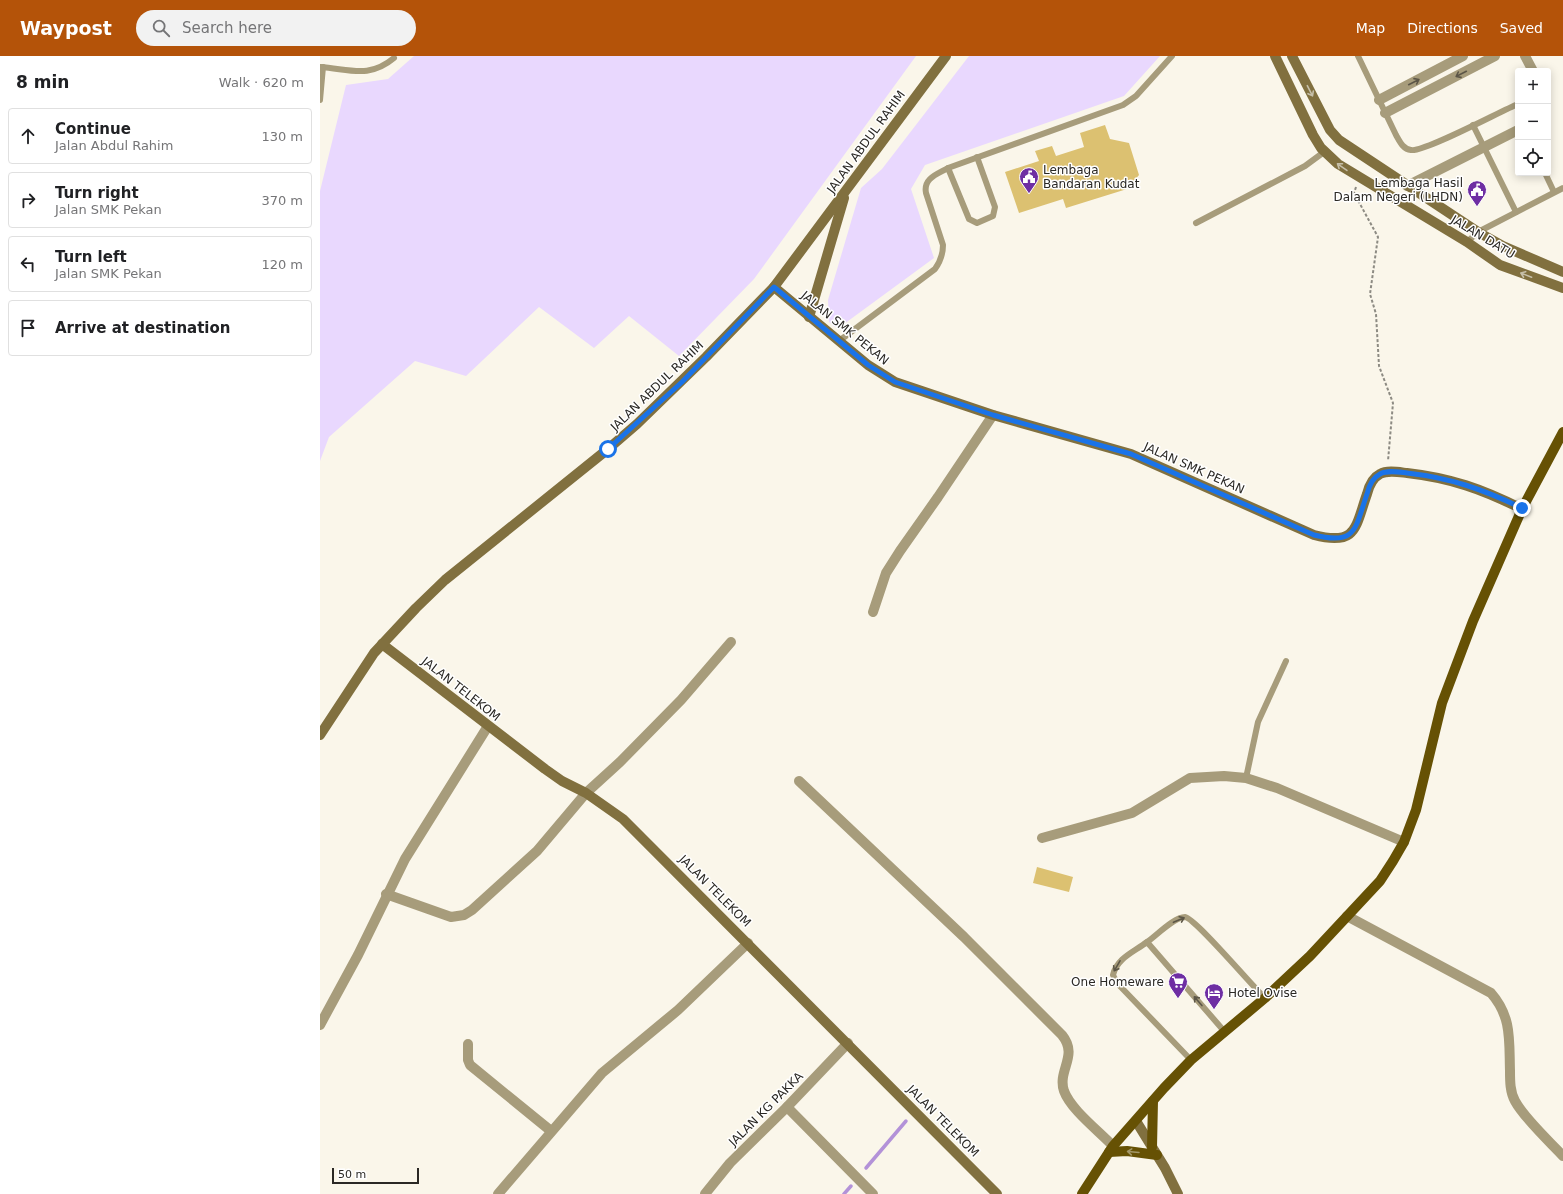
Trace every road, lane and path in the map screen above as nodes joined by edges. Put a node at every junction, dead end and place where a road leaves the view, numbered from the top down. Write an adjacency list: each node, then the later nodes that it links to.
1 (946, 56): 26 (street, JALAN ABDUL RAHIM)
2 (1172, 56): 20 (lane)
3 (1275, 56): 19 (street, JALAN DATU)
4 (1292, 56): 24 (street, JALAN DATU, one-way to 24)
5 (1358, 56): 13 (lane)
6 (1463, 56): 13 (street, one-way to 6)
7 (1495, 56): 15 (street, one-way to 15)
8 (1525, 56): 11 (street)
9 (394, 58): 10 (lane)
10 (321, 67): 12 (lane)
11 (1531, 68)
12 (320, 100)
13 (1379, 100): 15 (lane)
14 (1515, 105): 16 (lane)
15 (1385, 113): 16 (lane)
16 (1473, 125): 18 (lane)
17 (1515, 132): 18 (street)
18 (1484, 147): 24 (street); 28 (lane)
19 (1324, 152): 23 (street, JALAN DATU, one-way to 19); 30 (lane)
20 (977, 157): 21 (lane); 21 (lane)
21 (948, 168): 38 (lane)
22 (1546, 176): 27 (lane)
23 (1358, 178): 31 (street, JALAN DATU); 41 (path)
24 (1407, 186): 29 (street, JALAN DATU)
25 (1563, 188): 27 (lane)
26 (845, 192): 35 (street, JALAN ABDUL RAHIM); 37 (street)
27 (1554, 192): 28 (lane)
28 (1516, 212): 32 (lane)
29 (1456, 218): 31 (street); 32 (street, JALAN DATU)
30 (1196, 223)
31 (1447, 230): 33 (street, JALAN DATU)
32 (1478, 232): 33 (lane); 34 (street, JALAN DATU)
33 (1467, 242): 36 (street, JALAN DATU, one-way to 33)
34 (1563, 272)
35 (774, 287): 37 (street, JALAN SMK PEKAN); 45 (street, JALAN ABDUL RAHIM)
36 (1563, 288)
37 (810, 316): 38 (street, JALAN SMK PEKAN)
38 (840, 342): 39 (street, JALAN SMK PEKAN)
39 (993, 415): 41 (street, JALAN SMK PEKAN); 43 (street)
40 (1563, 432): 42 (main road)
41 (1387, 472): 42 (street)
42 (1522, 508): 53 (main road)
43 (873, 612)
44 (731, 642): 51 (street)
45 (382, 644): 47 (street, JALAN TELEKOM); 48 (street, JALAN ABDUL RAHIM)
46 (1286, 661): 49 (lane)
47 (488, 726): 51 (street, JALAN TELEKOM); 54 (street)
48 (320, 736)
49 (1246, 778): 52 (street); 53 (street)
50 (799, 781): 68 (street)
51 (586, 793): 54 (street); 57 (street, JALAN TELEKOM)
52 (1042, 838)
53 (1404, 842): 55 (main road)
54 (386, 894): 59 (street)
55 (1347, 916): 58 (main road); 70 (street)
56 (1147, 942): 58 (lane, one-way to 58); 60 (lane, one-way to 56); 63 (lane, one-way to 63)
57 (748, 943): 62 (street, JALAN TELEKOM); 67 (street)
58 (1264, 998): 60 (main road)
59 (320, 1025)
60 (1224, 1031): 63 (main road)
61 (468, 1044): 67 (street)
62 (848, 1044): 65 (street, JALAN KG PAKKA); 71 (street, JALAN TELEKOM)
63 (1191, 1060): 64 (main road)
64 (1153, 1101): 66 (main road); 69 (main road)
65 (787, 1107): 73 (street, JALAN KG PAKKA); 74 (street)
66 (1136, 1121): 68 (main road); 69 (street)
67 (552, 1131): 72 (street)
68 (1111, 1149): 69 (main road, one-way to 68); 75 (main road)
69 (1155, 1151): 76 (street)
70 (1563, 1156)
71 (993, 1192)
72 (498, 1194)
73 (705, 1194)
74 (873, 1194)
75 (1082, 1194)
76 (1178, 1194)

